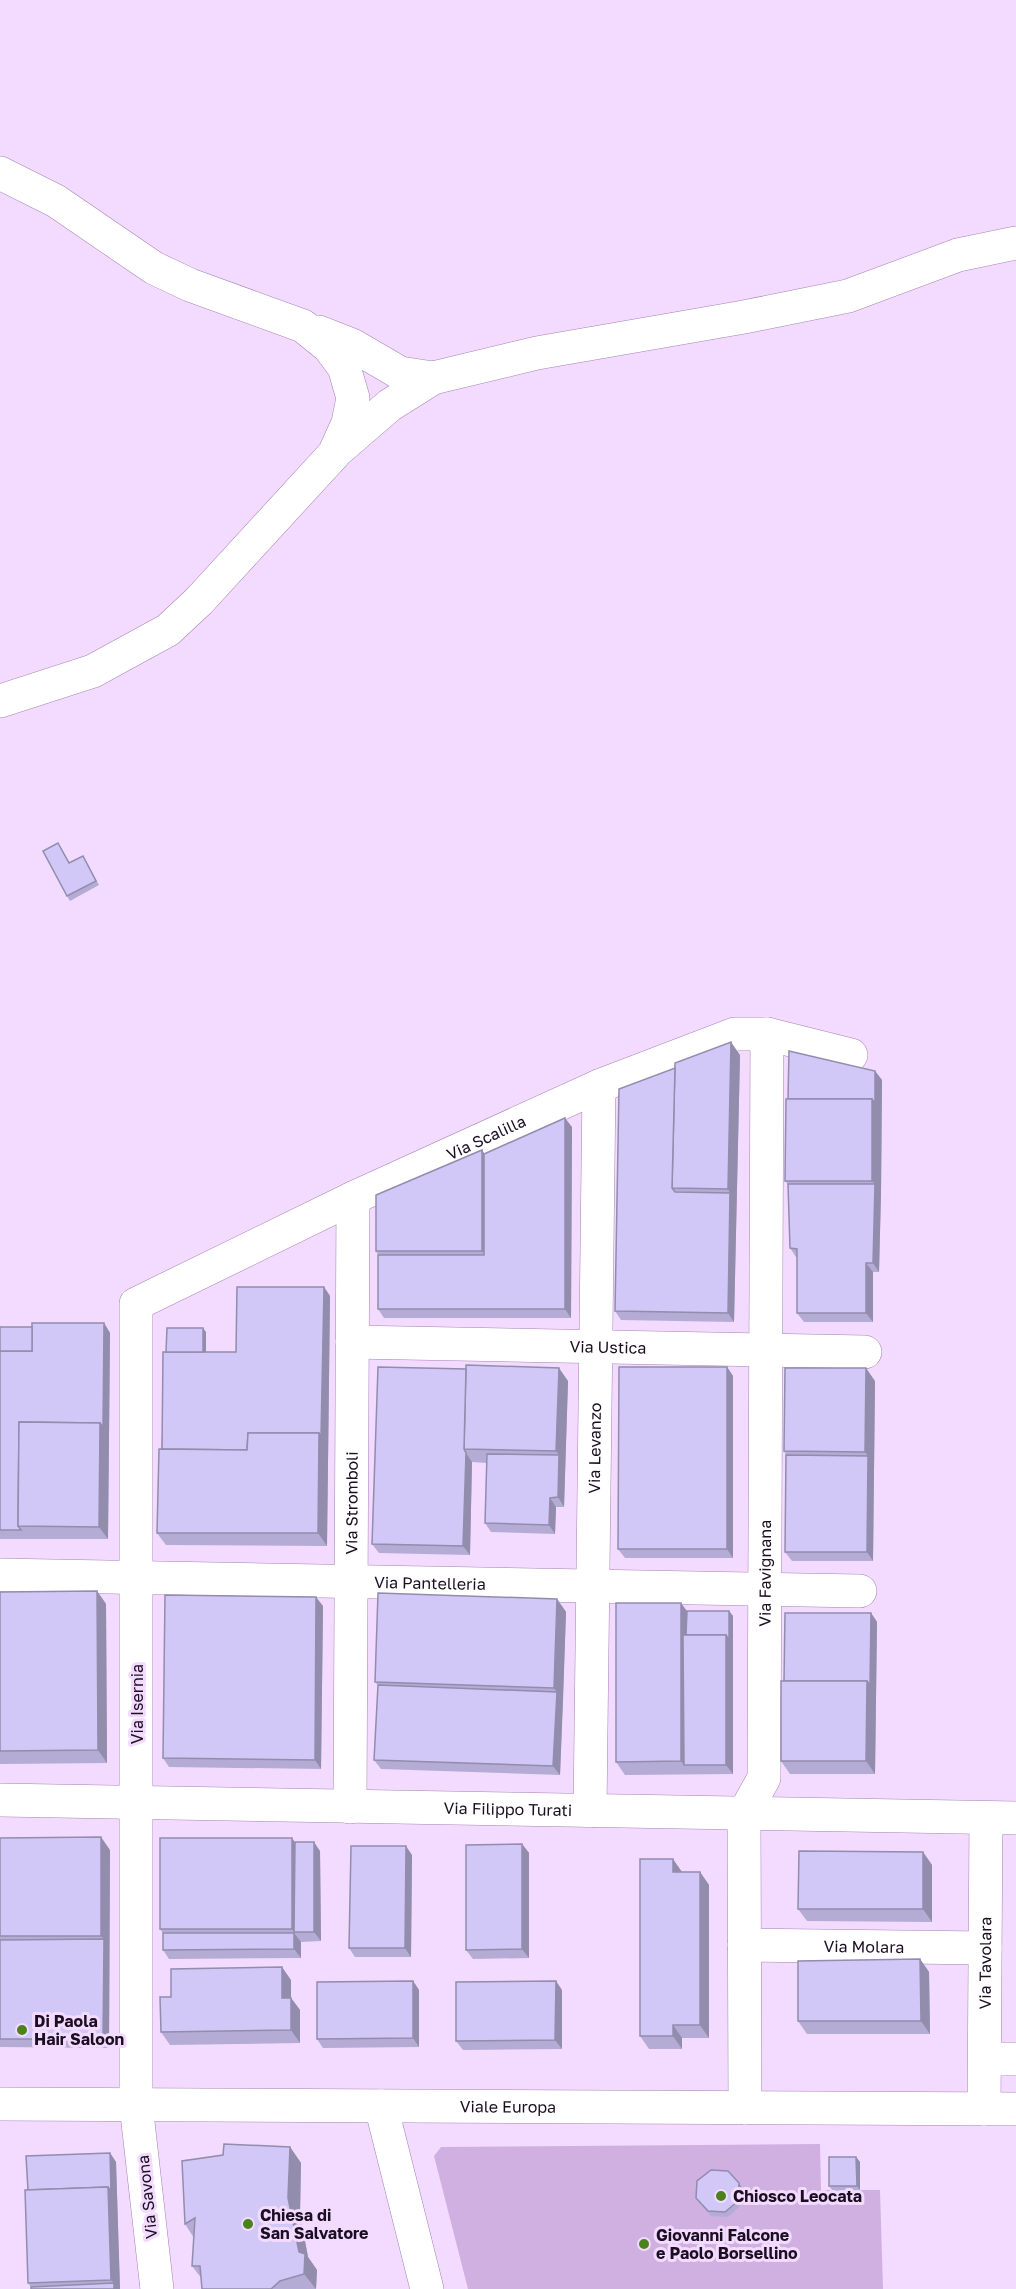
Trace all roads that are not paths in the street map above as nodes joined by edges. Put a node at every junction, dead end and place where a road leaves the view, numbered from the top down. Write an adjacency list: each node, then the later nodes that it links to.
1 (0, 173): 3 (street)
2 (1016, 243): 4 (street)
3 (303, 326): 4 (street); 5 (street)
4 (416, 380): 5 (street); 6 (street)
5 (352, 387): 6 (street)
6 (334, 454): 7 (street)
7 (0, 701)
8 (767, 1034): 9 (street, Via Scalilla); 10 (street, Via Scalilla); 15 (street, Via Favignana)
9 (851, 1055)
10 (598, 1086): 11 (street, Via Scalilla); 14 (street, Via Levanzo)
11 (353, 1198): 12 (street, Via Scalilla); 13 (street, Via Stromboli)
12 (136, 1304): 18 (street, Via Isernia)
13 (352, 1342): 14 (street, Via Ustica); 19 (street, Via Stromboli)
14 (596, 1347): 15 (street, Via Ustica); 20 (street, Via Levanzo)
15 (766, 1351): 16 (street, Via Ustica); 21 (street, Via Favignana)
16 (865, 1352)
17 (0, 1575): 18 (street, Via Pantelleria)
18 (137, 1577): 19 (street, Via Pantelleria); 24 (street, Via Isernia)
19 (352, 1581): 20 (street, Via Pantelleria); 25 (street, Via Stromboli)
20 (593, 1586): 21 (street, Via Pantelleria); 26 (street, Via Levanzo)
21 (765, 1589): 22 (street, Via Pantelleria); 27 (street, Via Favignana)
22 (860, 1590)
23 (0, 1800): 24 (street, Via Filippo Turati)
24 (137, 1803): 25 (street, Via Filippo Turati); 33 (street, Via Isernia)
25 (350, 1807): 26 (street, Via Filippo Turati)
26 (590, 1811): 27 (street, Via Filippo Turati)
27 (744, 1814): 28 (street, Via Filippo Turati); 29 (street, Via Favignana)
28 (1001, 1818): 30 (street, Via Tavolara)
29 (744, 1945): 30 (street, Via Molara); 35 (street, Via Favignana)
30 (985, 1948): 31 (street, Via Tavolara)
31 (1000, 2059): 36 (street, Via Tavolara)
32 (0, 2104): 33 (street, Viale Europa)
33 (136, 2105): 34 (street, Viale Europa); 37 (street, Via Savona)
34 (381, 2106): 35 (street, Viale Europa); 38 (street)
35 (745, 2108): 36 (street, Viale Europa)
36 (1000, 2109)
37 (157, 2289)
38 (427, 2289)

